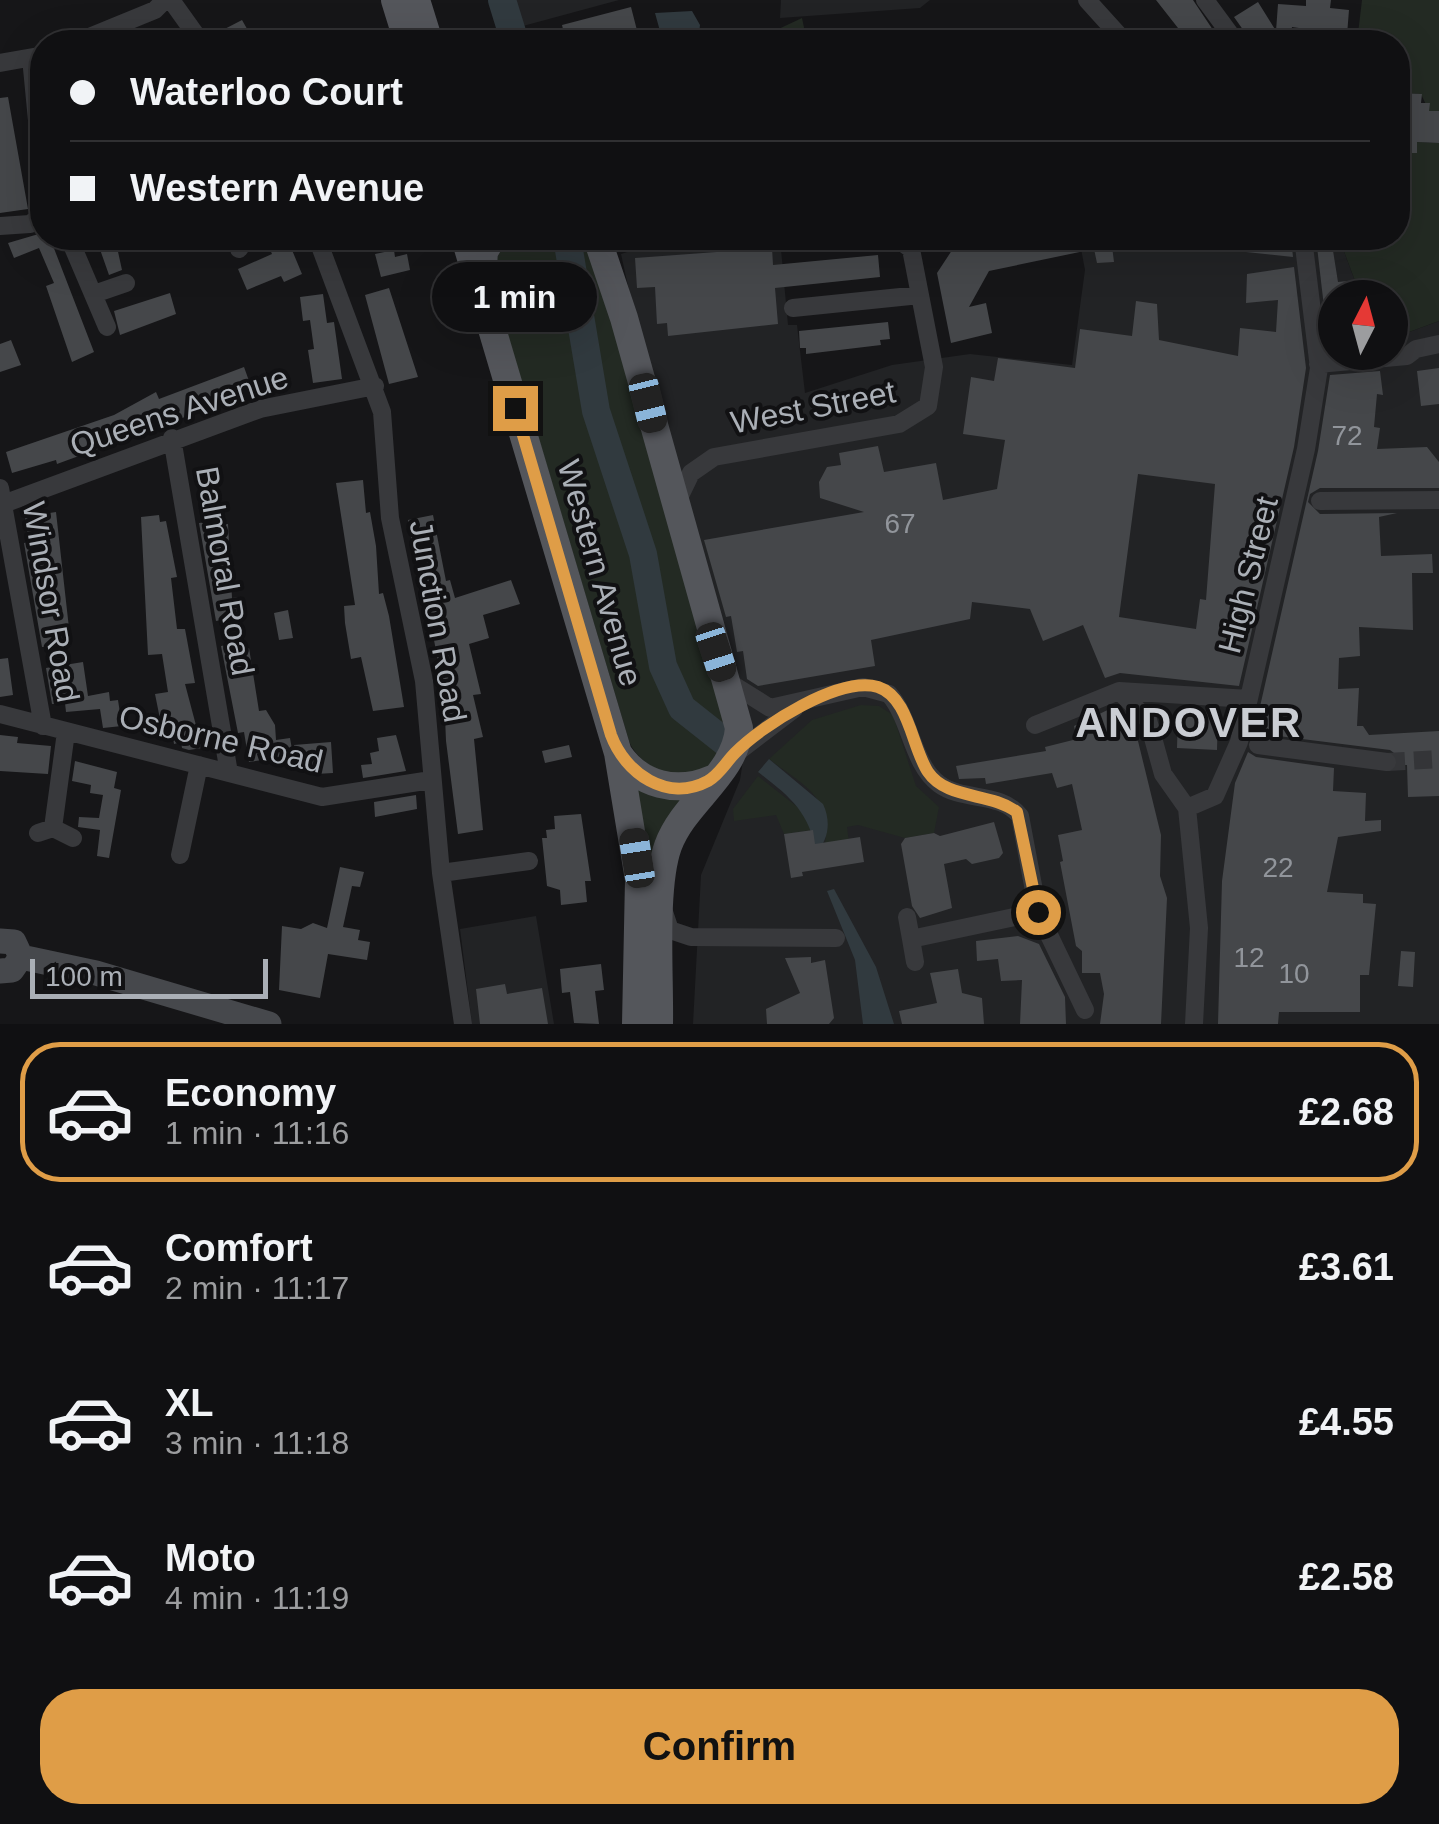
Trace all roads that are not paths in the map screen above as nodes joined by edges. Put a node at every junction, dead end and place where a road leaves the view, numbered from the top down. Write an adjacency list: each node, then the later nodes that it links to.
1 (168, 0): 6 (street); 7 (street)
2 (396, 0): 8 (main road)
3 (416, 0): 9 (main road)
4 (1087, 0): 10 (street)
5 (1205, 0): 11 (street)
6 (106, 30)
7 (192, 30)
8 (405, 30)
9 (425, 30)
10 (1114, 30)
11 (1227, 30)
12 (30, 57): 13 (street)
13 (0, 63)
14 (30, 224): 15 (street)
15 (0, 226)
16 (74, 250): 24 (street)
17 (322, 250): 32 (street, Junction Road)
18 (468, 250): 26 (main road, Western Avenue)
19 (487, 250): 26 (main road, Western Avenue)
20 (601, 250): 37 (main road)
21 (906, 250): 25 (street, West Street)
22 (1304, 250): 31 (street, High Street)
23 (126, 282): 24 (street)
24 (94, 294): 28 (street)
25 (920, 294): 27 (street); 37 (street, West Street)
26 (482, 296): 47 (main road, Western Avenue)
27 (794, 308)
28 (108, 326)
29 (1439, 344): 30 (street)
30 (1408, 355)
31 (1318, 364): 40 (street, High Street)
32 (375, 386): 33 (street, Queens Avenue); 53 (street, Junction Road)
33 (172, 438): 34 (street, Queens Avenue); 51 (street, Balmoral Road)
34 (3, 495): 44 (street, Windsor Road)
35 (1439, 500): 36 (street)
36 (1320, 501)
37 (674, 507): 38 (main road)
38 (724, 679): 41 (street); 48 (main road)
39 (1119, 691): 40 (street); 43 (street); 54 (street)
40 (1249, 698): 46 (street, High Street)
41 (802, 704): 48 (street); 60 (street)
42 (0, 714): 44 (street, Osborne Road)
43 (1035, 725)
44 (43, 726): 45 (street, Osborne Road)
45 (66, 732): 50 (street, Osborne Road); 55 (street)
46 (1247, 743): 49 (street); 54 (street, High Street)
47 (618, 754): 52 (main road); 74 (main road, Western Avenue)
48 (733, 755): 52 (main road)
49 (1386, 762)
50 (199, 765): 51 (street, Osborne Road); 56 (street)
51 (229, 773): 53 (street, Osborne Road)
52 (712, 779): 59 (main road)
53 (431, 780): 58 (street, Junction Road)
54 (1187, 808): 71 (street)
55 (73, 838)
56 (180, 855)
57 (529, 861): 58 (street)
58 (441, 873): 73 (street, Junction Road)
59 (662, 902): 62 (street); 68 (main road)
60 (1038, 912): 64 (street); 69 (street)
61 (907, 917): 64 (street)
62 (692, 937): 63 (street); 68 (street)
63 (836, 938)
64 (911, 939): 66 (street)
65 (0, 941): 67 (main road)
66 (916, 962)
67 (11, 964): 70 (main road)
68 (660, 968): 75 (main road)
69 (1085, 1010)
70 (227, 1018): 72 (main road)
71 (1193, 1023)
72 (269, 1024)
73 (463, 1024)
74 (636, 1024)
75 (659, 1024)

